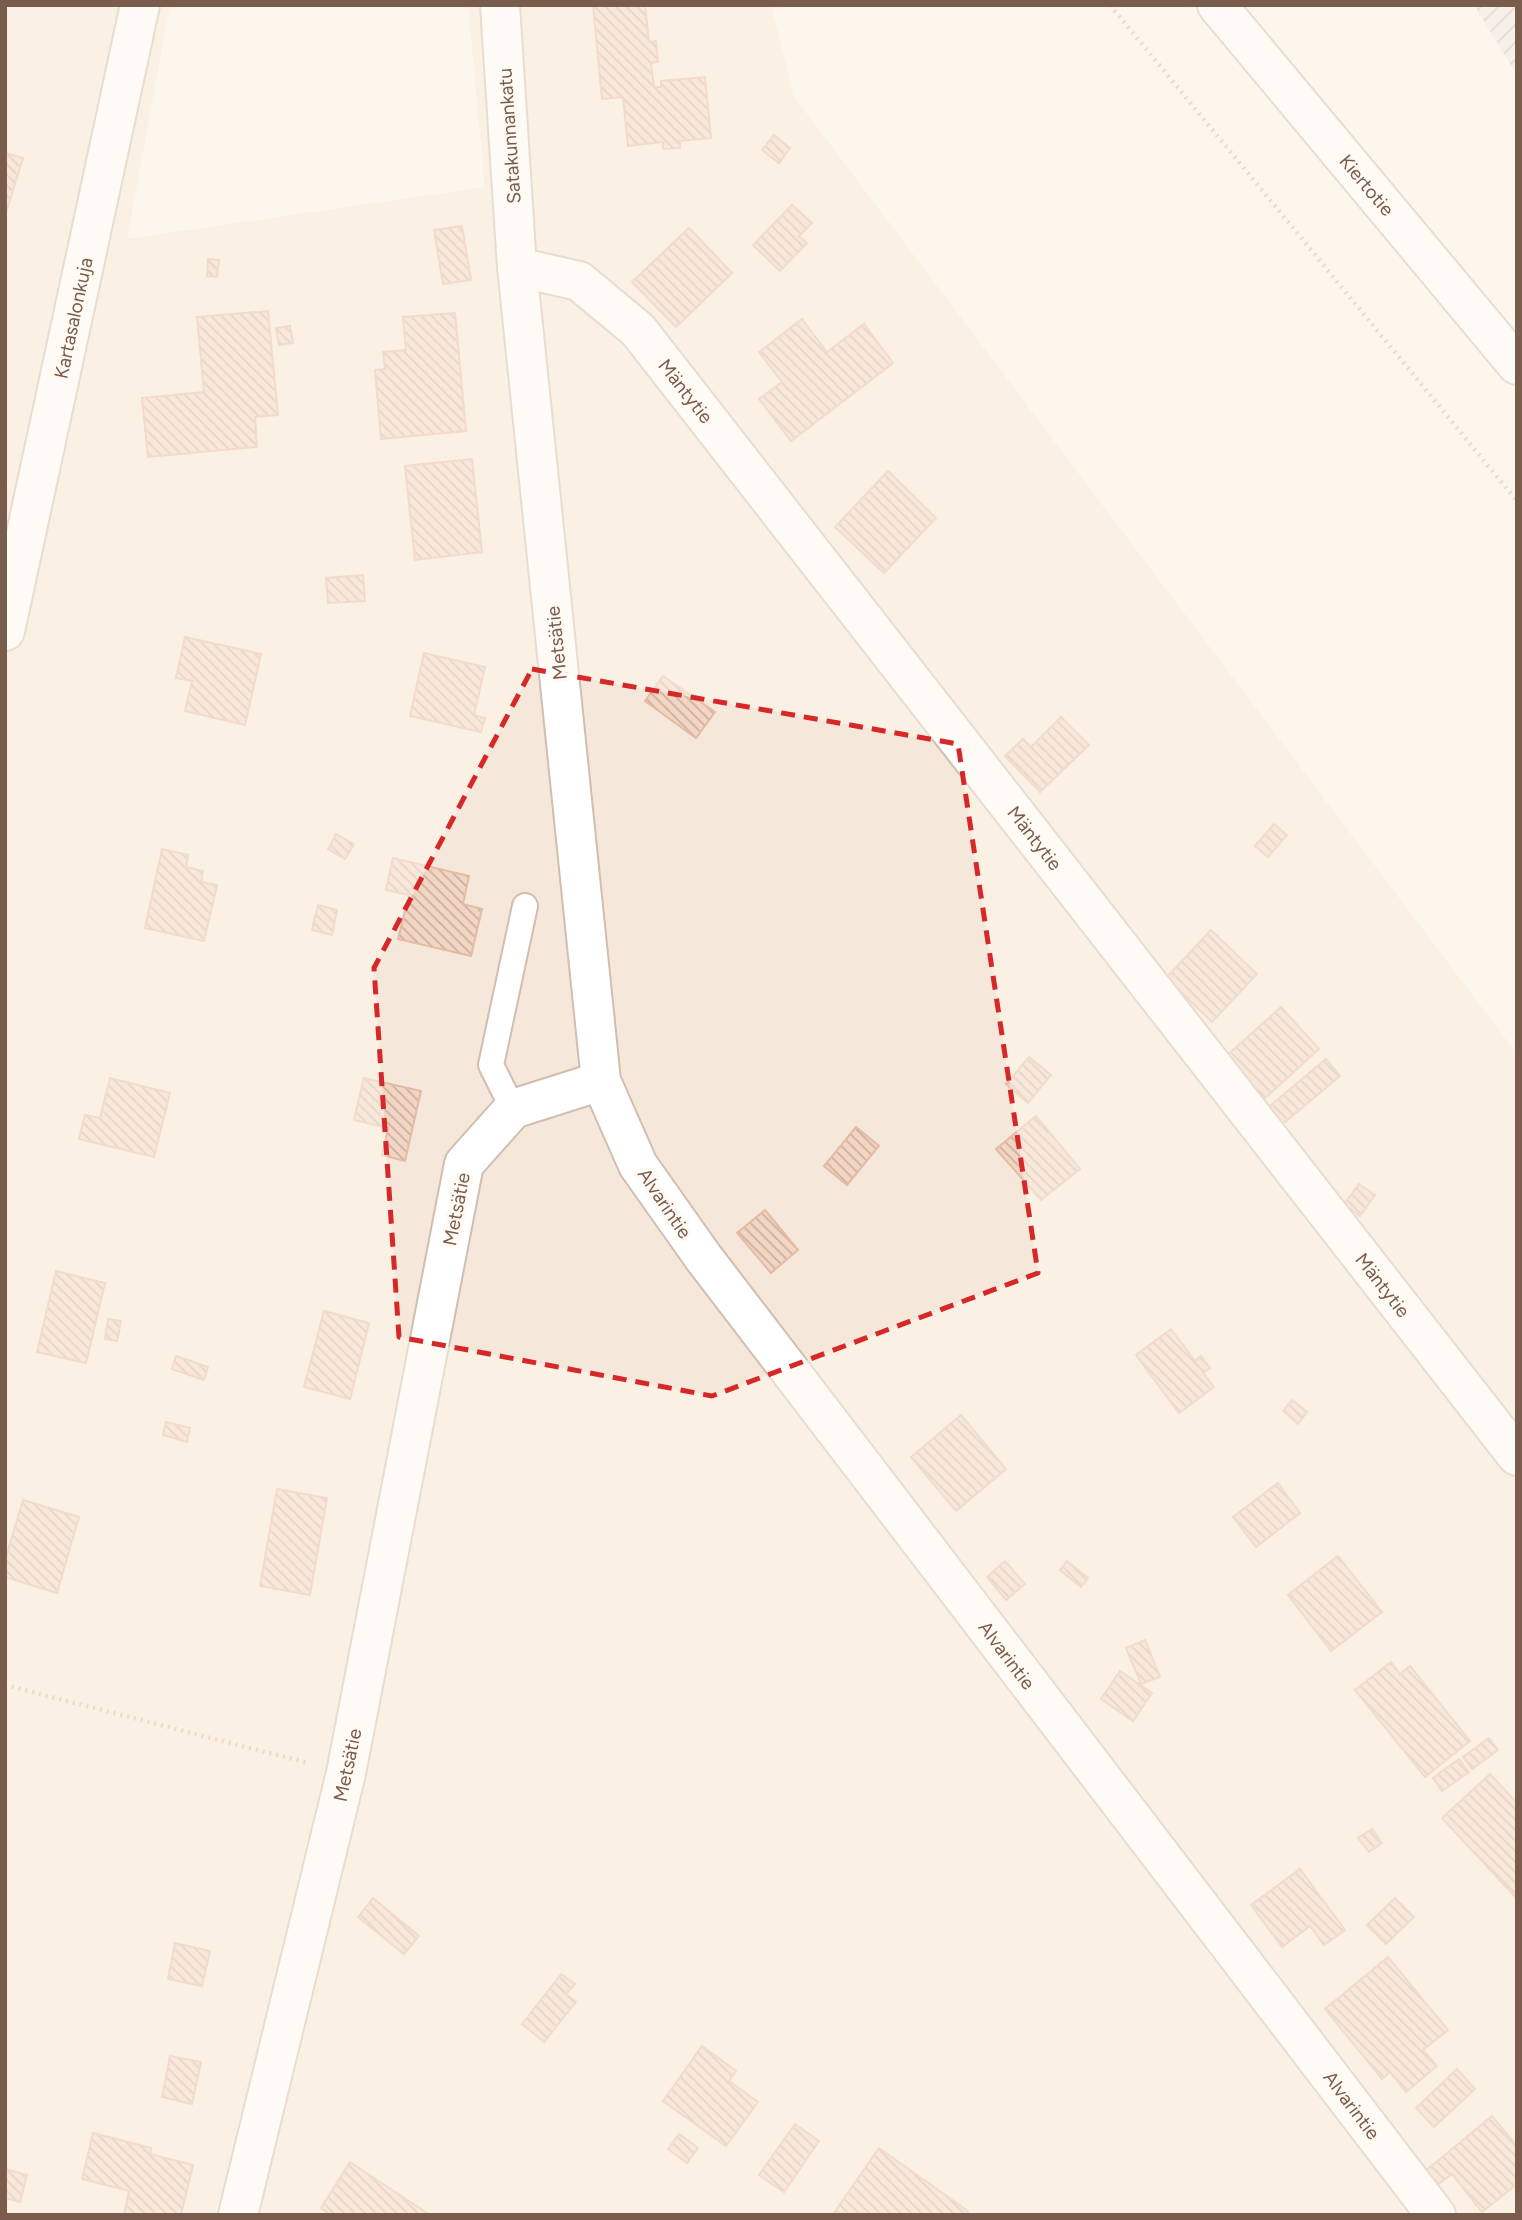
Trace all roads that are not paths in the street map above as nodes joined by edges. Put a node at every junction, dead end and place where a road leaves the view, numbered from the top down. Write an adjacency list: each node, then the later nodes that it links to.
1 (140, 5): 6 (street, Kartasalonkuja)
2 (500, 5): 4 (street, Satakunnankatu)
3 (1217, 5): 5 (street, Kiertotie)
4 (517, 267): 8 (street, Metsätie); 10 (street, Mäntytie)
5 (1517, 365)
6 (5, 631)
7 (525, 906): 9 (lane)
8 (601, 1081): 9 (street); 12 (street, Alvarintie)
9 (513, 1109): 11 (street, Metsätie)
10 (1517, 1456)
11 (238, 2215)
12 (1436, 2215)

